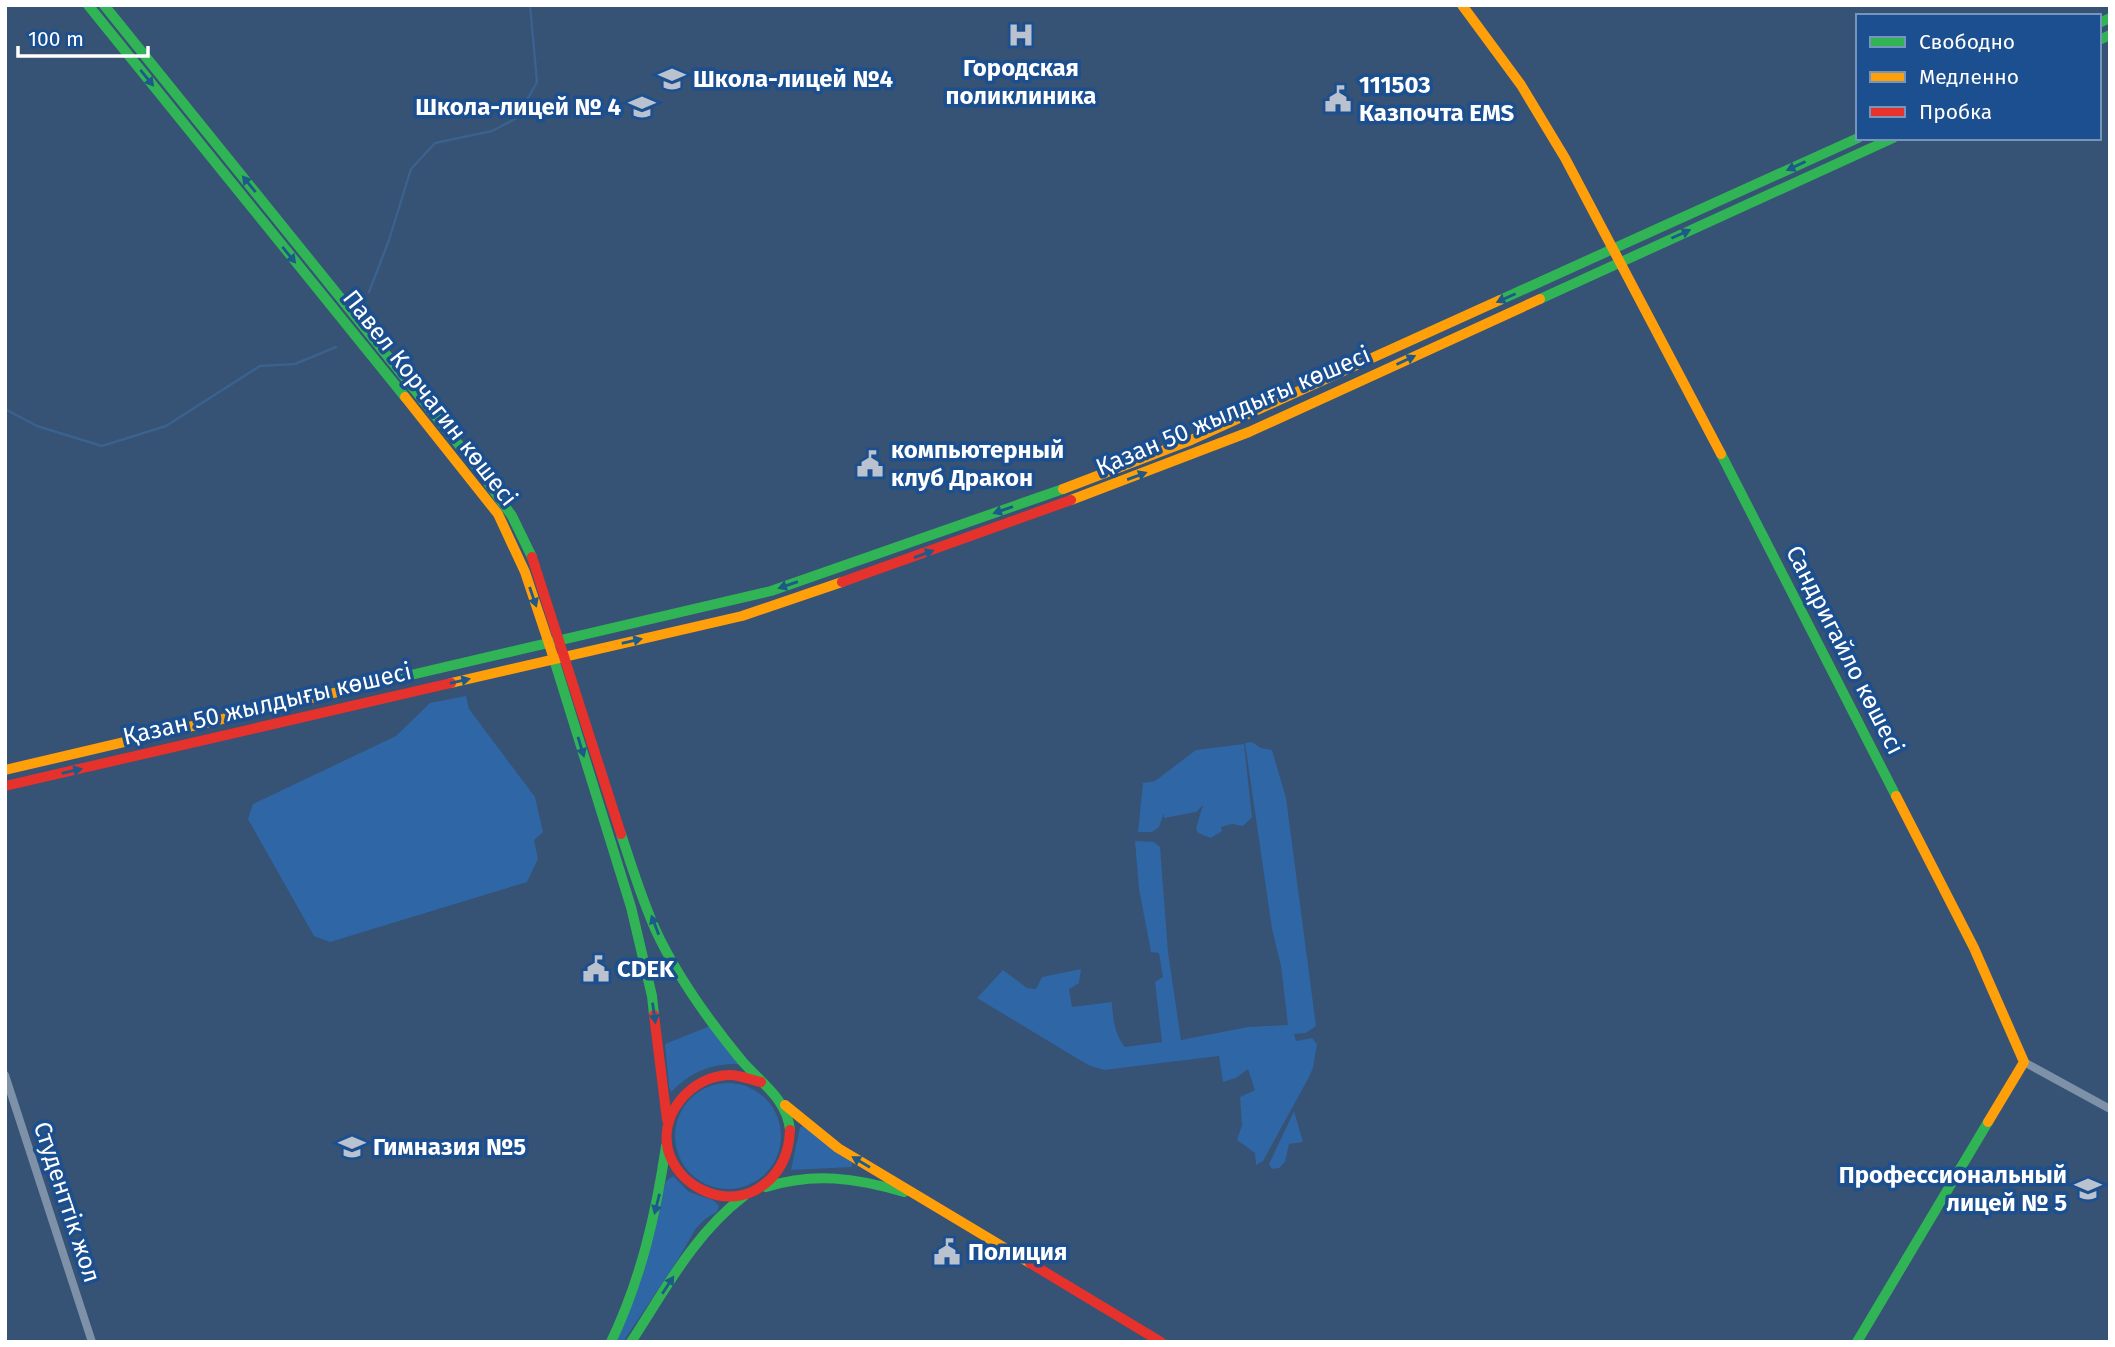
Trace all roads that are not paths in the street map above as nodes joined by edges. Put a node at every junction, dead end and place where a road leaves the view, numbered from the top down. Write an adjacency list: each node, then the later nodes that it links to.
1 (89, 5): 5 (street, Павел Корчагин көшесі, one-way to 5)
2 (104, 5): 4 (street, Павел Корчагин көшесі)
3 (1462, 5): 10 (street)
4 (173, 90): 5 (street); 17 (street, Павел Корчагин көшесі, one-way to 4)
5 (163, 98): 17 (street, Павел Корчагин көшесі, one-way to 17)
6 (1856, 139): 8 (street, Қазан 50 жылдығы көшесі, one-way to 8)
7 (1889, 140): 9 (street, Қазан 50 жылдығы көшесі)
8 (1725, 199): 9 (street); 10 (street, Қазан 50 жылдығы көшесі)
9 (1731, 211): 11 (street, Қазан 50 жылдығы көшесі, one-way to 9)
10 (1612, 248): 11 (street, Сандригайло көшесі); 12 (street, Қазан 50 жылдығы көшесі)
11 (1618, 261): 13 (street, Қазан 50 жылдығы көшесі); 28 (street, Сандригайло көшесі)
12 (1544, 280): 13 (street); 14 (street, Қазан 50 жылдығы көшесі, one-way to 14)
13 (1550, 294): 15 (street, Қазан 50 жылдығы көшесі, one-way to 13)
14 (1293, 394): 15 (street); 16 (street, Қазан 50 жылдығы көшесі, one-way to 16)
15 (1299, 409): 18 (street, Қазан 50 жылдығы көшесі, one-way to 15)
16 (854, 562): 18 (street); 19 (street, Қазан 50 жылдығы көшесі, one-way to 19)
17 (530, 570): 19 (street, Павел Корчагин көшесі)
18 (859, 577): 20 (street, Қазан 50 жылдығы көшесі, one-way to 18)
19 (555, 643): 20 (street, Павел Корчагин көшесі); 21 (street, Қазан 50 жылдығы көшесі)
20 (559, 657): 22 (street, Қазан 50 жылдығы көшесі, one-way to 20); 23 (street, Павел Корчагин көшесі)
21 (294, 703): 22 (street); 24 (street, Қазан 50 жылдығы көшесі)
22 (298, 719): 25 (street, Қазан 50 жылдығы көшесі)
23 (580, 723): 30 (street, Павел Корчагин көшесі, one-way to 23); 33 (street, Павел Корчагин көшесі, one-way to 33)
24 (129, 741): 25 (street); 26 (street, Қазан 50 жылдығы көшесі)
25 (132, 757): 27 (street, Қазан 50 жылдығы көшесі, one-way to 25)
26 (5, 770)
27 (5, 786)
28 (2024, 1062): 32 (street); 41 (street)
29 (5, 1075): 37 (street, Студенттік жол)
30 (761, 1083): 31 (street); 33 (street)
31 (778, 1098): 34 (street); 36 (street, one-way to 31)
32 (2110, 1109)
33 (667, 1131): 35 (street); 38 (street, one-way to 38)
34 (759, 1189): 35 (street); 36 (street)
35 (746, 1195): 39 (street, one-way to 35)
36 (920, 1196): 40 (street)
37 (92, 1342)
38 (611, 1342)
39 (631, 1342)
40 (1161, 1342)
41 (1857, 1342)

